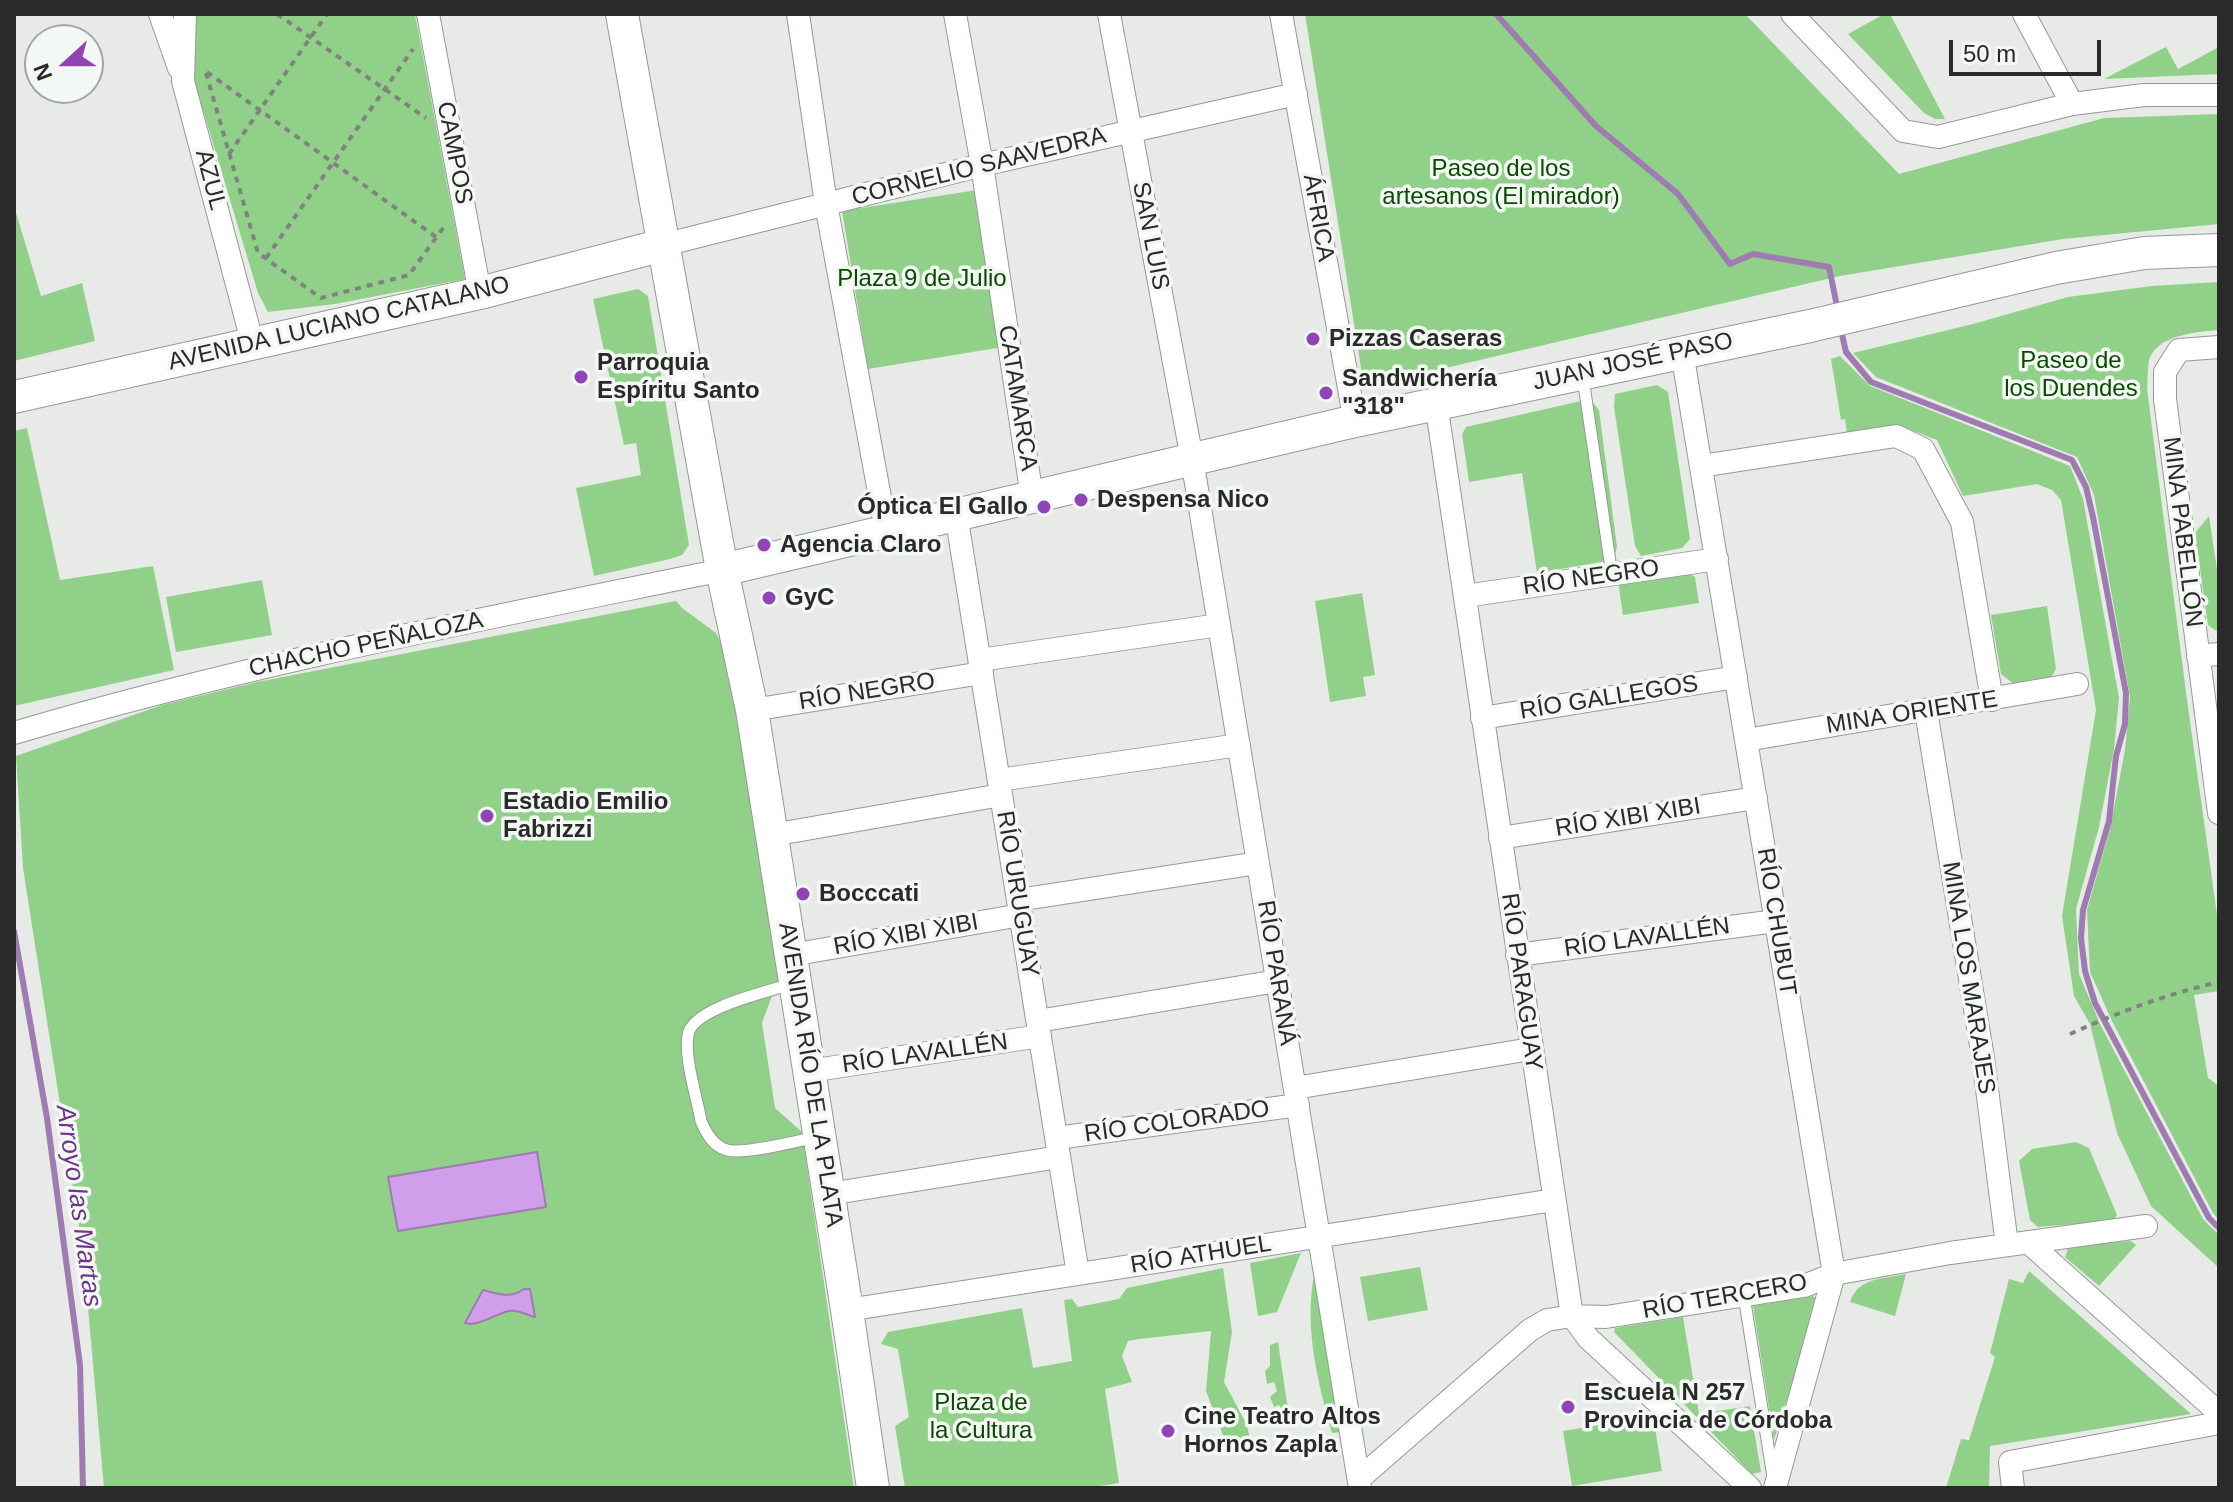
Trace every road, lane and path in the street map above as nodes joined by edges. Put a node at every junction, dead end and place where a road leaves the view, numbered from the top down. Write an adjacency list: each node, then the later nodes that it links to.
1 (160, 14): 17 (street)
2 (185, 14): 17 (street, AZUL)
3 (277, 14): 13 (path)
4 (327, 14): 13 (path)
5 (428, 14): 34 (street, CAMPOS)
6 (622, 14): 31 (main road, AVENIDA RÍO DE LA PLATA)
7 (798, 14): 28 (street)
8 (955, 14): 27 (street, CATAMARCA)
9 (1109, 14): 24 (street, SAN LUIS)
10 (1281, 14): 19 (street, ÁFRICA)
11 (1792, 14): 21 (street)
12 (2024, 14): 21 (street)
13 (311, 37): 18 (path); 23 (path)
14 (411, 37): 15 (path)
15 (413, 49): 16 (path); 18 (path)
16 (416, 63)
17 (183, 81): 35 (street, AZUL)
18 (385, 89): 22 (path); 26 (path)
19 (1296, 94): 24 (street, CORNELIO SAAVEDRA); 41 (street, ÁFRICA)
20 (2219, 95): 21 (street)
21 (2072, 104)
22 (425, 105)
23 (260, 110): 25 (path); 25 (path); 26 (path)
24 (1129, 131): 27 (street, CORNELIO SAAVEDRA); 42 (street, SAN LUIS)
25 (229, 154): 33 (path)
26 (333, 163): 30 (path); 33 (path)
27 (982, 165): 28 (street, CORNELIO SAAVEDRA); 44 (street, CATAMARCA)
28 (826, 204): 31 (street, CORNELIO SAAVEDRA); 46 (street)
29 (448, 222): 30 (path)
30 (436, 237): 33 (path)
31 (663, 245): 34 (main road, AVENIDA LUCIANO CATALANO); 48 (main road, AVENIDA RÍO DE LA PLATA)
32 (2219, 250): 37 (main road, JUAN JOSÉ PASO)
33 (266, 258)
34 (480, 293): 35 (main road, AVENIDA LUCIANO CATALANO)
35 (253, 345): 39 (main road, AVENIDA LUCIANO CATALANO)
36 (2219, 347): 52 (street, MINA PABELLÓN)
37 (1682, 352): 38 (main road, JUAN JOSÉ PASO); 43 (street, RÍO CHUBUT)
38 (1582, 372): 40 (main road, JUAN JOSÉ PASO); 49 (lane)
39 (14, 397)
40 (1436, 403): 41 (main road, JUAN JOSÉ PASO); 50 (street, RÍO PARAGUAY)
41 (1355, 421): 42 (main road, JUAN JOSÉ PASO)
42 (1192, 459): 44 (main road, JUAN JOSÉ PASO); 51 (street, RÍO PARANÁ)
43 (1701, 466): 47 (street, RÍO CHUBUT); 56 (street)
44 (1032, 497): 45 (main road, JUAN JOSÉ PASO)
45 (956, 514): 46 (main road, JUAN JOSÉ PASO); 53 (street, RÍO URUGUAY)
46 (886, 530): 48 (main road, JUAN JOSÉ PASO)
47 (1717, 559): 49 (street, RÍO NEGRO); 54 (street, RÍO CHUBUT)
48 (722, 570): 57 (main road, AVENIDA RÍO DE LA PLATA); 60 (street, CHACHO PEÑALOZA)
49 (1612, 575): 50 (street, RÍO NEGRO)
50 (1465, 596): 59 (street, RÍO PARAGUAY)
51 (1219, 625): 53 (street, RÍO NEGRO); 62 (street, RÍO PARANÁ)
52 (2209, 655): 65 (street, MINA PABELLÓN)
53 (981, 666): 57 (street, RÍO NEGRO); 63 (street, RÍO URUGUAY)
54 (1736, 677): 59 (street, RÍO GALLEGOS); 61 (street, RÍO CHUBUT)
55 (2077, 684): 56 (street, MINA ORIENTE)
56 (1992, 700): 58 (street, MINA ORIENTE)
57 (752, 710): 66 (main road, AVENIDA RÍO DE LA PLATA)
58 (1926, 711): 61 (street, MINA ORIENTE); 86 (street, MINA LOS MARAJES)
59 (1482, 718): 67 (street, RÍO PARAGUAY)
60 (14, 733)
61 (1746, 740): 64 (street, RÍO CHUBUT)
62 (1239, 745): 63 (street); 68 (street, RÍO PARANÁ)
63 (1000, 788): 66 (street); 69 (street, RÍO URUGUAY)
64 (1756, 798): 67 (street, RÍO XIBI XIBI); 70 (street, RÍO CHUBUT)
65 (2219, 813)
66 (772, 835): 72 (main road, AVENIDA RÍO DE LA PLATA)
67 (1500, 838): 71 (street, RÍO PARAGUAY)
68 (1258, 863): 69 (street, RÍO XIBI XIBI); 73 (street, RÍO PARANÁ)
69 (1019, 908): 72 (street, RÍO XIBI XIBI); 75 (street, RÍO URUGUAY)
70 (1776, 921): 71 (street, RÍO LAVALLÉN); 88 (street, RÍO CHUBUT)
71 (1517, 955): 77 (street, RÍO PARAGUAY)
72 (793, 969): 78 (main road, AVENIDA RÍO DE LA PLATA); 80 (lane)
73 (1277, 981): 75 (street, RÍO LAVALLÉN); 79 (street, RÍO PARANÁ)
74 (2219, 982): 76 (path)
75 (1039, 1029): 78 (street, RÍO LAVALLÉN); 81 (street, RÍO URUGUAY)
76 (2070, 1034)
77 (1531, 1049): 79 (street, RÍO COLORADO); 83 (street, RÍO PARAGUAY)
78 (809, 1071): 80 (main road, AVENIDA RÍO DE LA PLATA)
79 (1296, 1096): 81 (street, RÍO COLORADO); 85 (street, RÍO PARANÁ)
80 (820, 1137): 82 (main road, AVENIDA RÍO DE LA PLATA)
81 (1058, 1148): 82 (street, RÍO COLORADO); 87 (street, RÍO URUGUAY)
82 (829, 1194): 90 (main road, AVENIDA RÍO DE LA PLATA)
83 (1554, 1200): 85 (street, RÍO ATHUEL); 91 (street, RÍO PARAGUAY)
84 (2146, 1226): 86 (street, RÍO TERCERO)
85 (1319, 1236): 87 (street, RÍO ATHUEL); 94 (street, RÍO PARANÁ)
86 (2018, 1244): 88 (street, RÍO TERCERO); 92 (street)
87 (1078, 1274): 90 (street, RÍO ATHUEL)
88 (1834, 1274): 89 (street, RÍO TERCERO); 97 (street, RÍO CHUBUT)
89 (1744, 1296): 91 (street, RÍO TERCERO); 97 (lane)
90 (847, 1310): 95 (main road, AVENIDA RÍO DE LA PLATA)
91 (1572, 1316): 94 (street, RÍO TERCERO); 96 (street)
92 (2219, 1413)
93 (2219, 1423): 98 (street)
94 (1360, 1483)
95 (873, 1488)
96 (1750, 1488)
97 (1775, 1488)
98 (2013, 1488)

